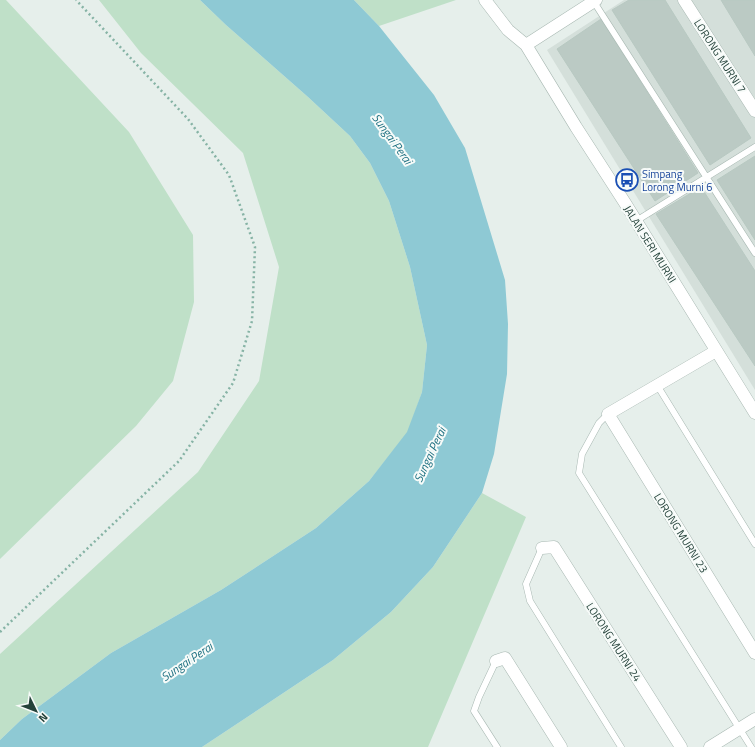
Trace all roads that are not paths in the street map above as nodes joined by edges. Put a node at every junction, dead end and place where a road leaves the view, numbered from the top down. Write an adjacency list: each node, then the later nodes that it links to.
1 (486, 0): 4 (street, JALAN SERI MURNI)
2 (684, 0): 5 (street, LORONG MURNI 7)
3 (595, 1): 4 (street); 7 (lane)
4 (526, 45): 8 (street, JALAN SERI MURNI)
5 (755, 111)
6 (755, 147): 7 (lane)
7 (707, 177): 8 (lane); 9 (lane)
8 (636, 221): 10 (street, JALAN SERI MURNI)
9 (755, 253)
10 (716, 351): 11 (street); 13 (street, JALAN SERI MURNI)
11 (657, 385): 12 (street); 14 (lane)
12 (608, 414): 16 (street, LORONG MURNI 23); 19 (lane)
13 (755, 414)
14 (755, 544)
15 (542, 548): 22 (lane); 23 (street, LORONG MURNI 24)
16 (755, 653)
17 (496, 661): 20 (lane); 21 (street)
18 (755, 719): 19 (street)
19 (739, 729): 24 (street); 25 (lane)
20 (497, 747)
21 (560, 747)
22 (622, 747)
23 (681, 747)
24 (710, 747)
25 (751, 747)

